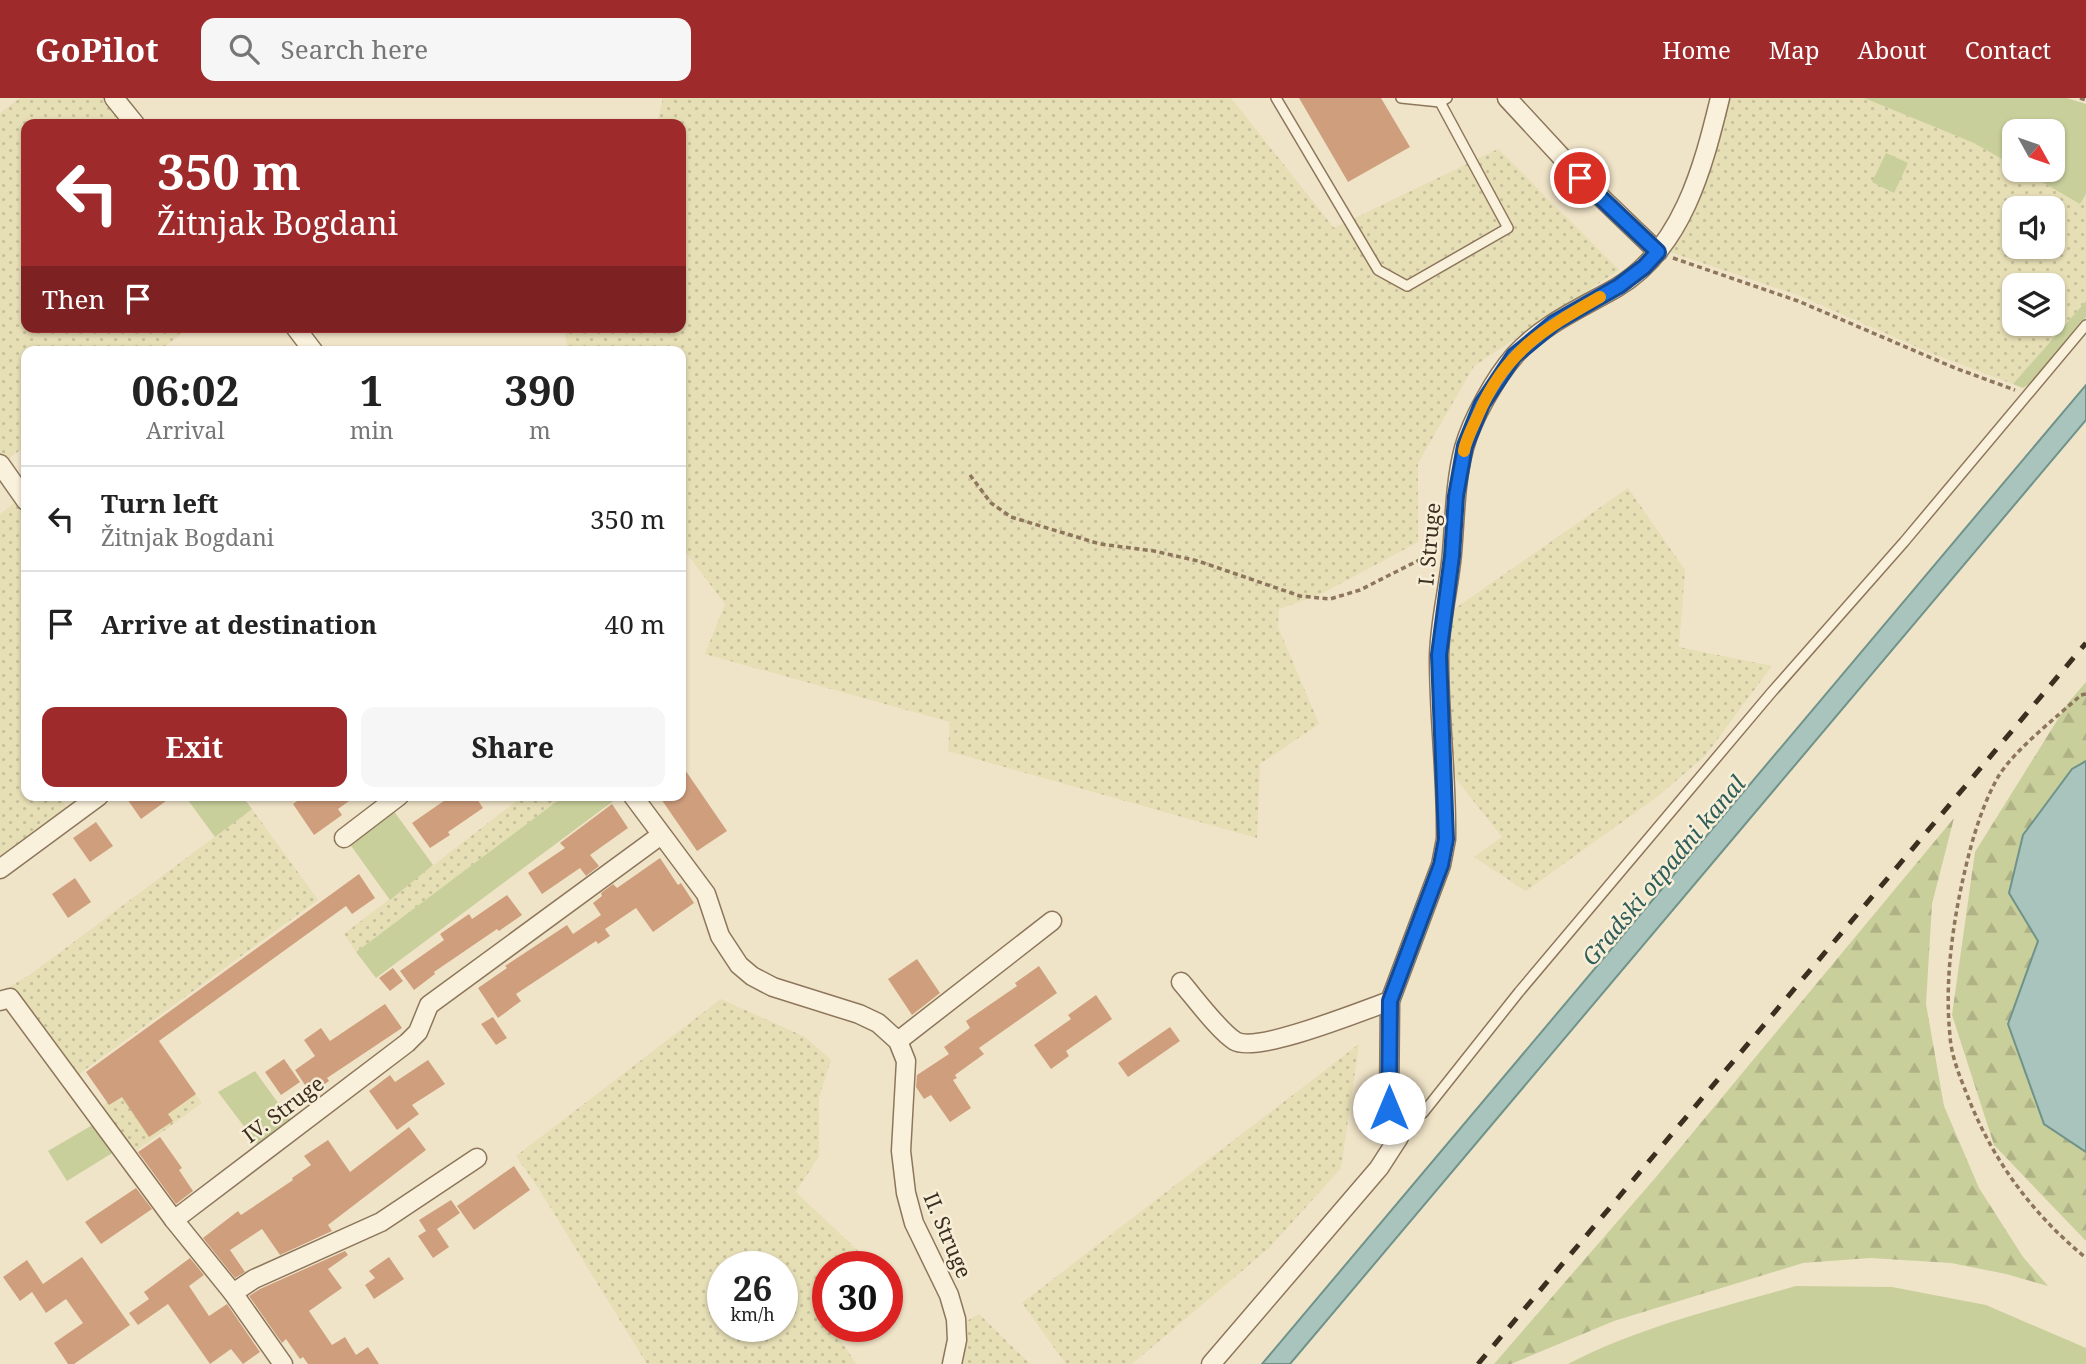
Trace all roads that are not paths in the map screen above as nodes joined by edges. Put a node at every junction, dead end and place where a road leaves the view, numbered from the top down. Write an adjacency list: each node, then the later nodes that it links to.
1 (114, 98): 7 (street)
2 (1276, 98): 6 (lane)
3 (1401, 98): 6 (lane)
4 (1507, 98): 8 (street)
5 (1720, 98): 8 (street, I. Struge)
6 (1444, 100)
7 (131, 119)
8 (1658, 252): 21 (street, I. Struge)
9 (2086, 325): 23 (lane)
10 (0, 464): 11 (street)
11 (21, 494)
12 (92, 801): 17 (street)
13 (392, 801): 16 (street)
14 (637, 801): 15 (street)
15 (661, 835): 22 (street); 25 (street, IV. Struge)
16 (344, 838)
17 (0, 869)
18 (1052, 921): 22 (street)
19 (1181, 982): 21 (street)
20 (0, 1001): 25 (street)
21 (1390, 1001): 23 (street, I. Struge)
22 (898, 1041): 28 (street, II. Struge)
23 (1400, 1125): 29 (street)
24 (477, 1158): 26 (street)
25 (173, 1220): 26 (street)
26 (233, 1293): 27 (street)
27 (283, 1364)
28 (952, 1364)
29 (1211, 1364)

